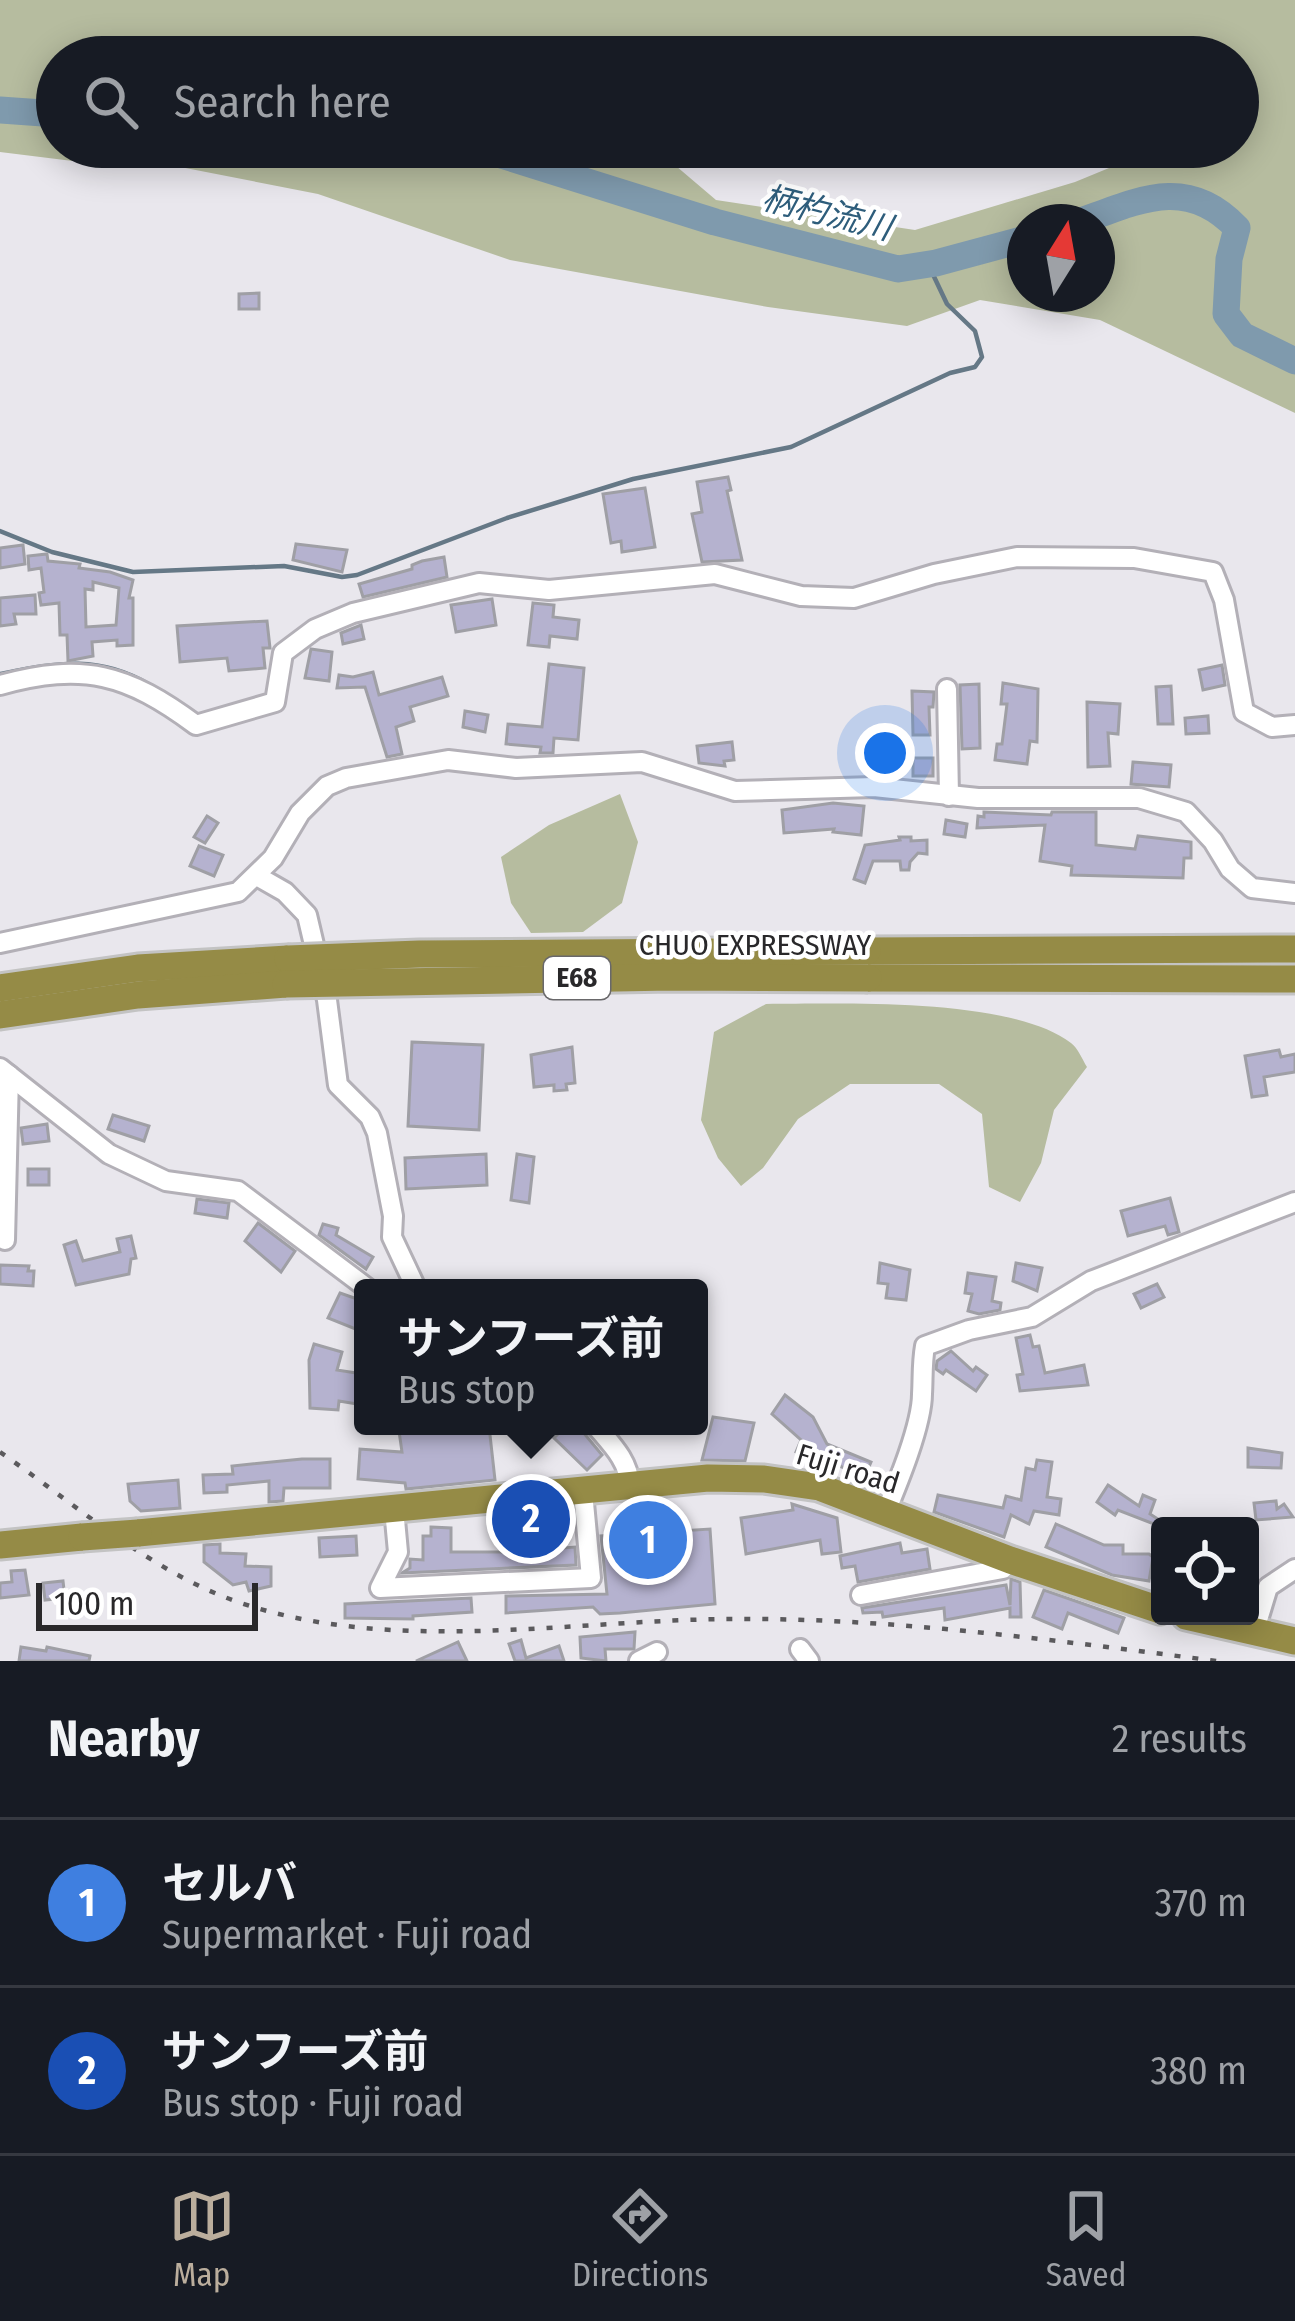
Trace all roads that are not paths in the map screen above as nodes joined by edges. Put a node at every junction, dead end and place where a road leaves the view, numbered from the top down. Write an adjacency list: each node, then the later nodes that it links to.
1 (0, 685): 3 (street)
2 (947, 689): 4 (street)
3 (1295, 724)
4 (949, 796): 5 (street); 6 (street)
5 (257, 877): 7 (street); 18 (street)
6 (1295, 893)
7 (0, 943)
8 (1295, 949): 9 (highway, CHUO EXPRESSWAY / E68)
9 (867, 964): 10 (highway, CHUO EXPRESSWAY / E68, bridge); 11 (highway, CHUO EXPRESSWAY / E68)
10 (287, 971): 12 (highway, CHUO EXPRESSWAY / E68); 13 (highway, CHUO EXPRESSWAY / E68)
11 (1295, 979)
12 (0, 988)
13 (0, 1015)
14 (4, 1072): 16 (street); 17 (street)
15 (1295, 1202): 23 (street)
16 (5, 1240)
17 (355, 1279)
18 (412, 1279)
19 (604, 1435): 20 (street)
20 (630, 1485): 21 (highway, Fuji road); 23 (highway, Fuji road)
21 (584, 1492): 22 (highway, Fuji road); 22 (street)
22 (394, 1509): 24 (highway, Fuji road, bridge)
23 (885, 1514): 25 (highway, Fuji road)
24 (0, 1545)
25 (1010, 1560): 27 (street); 28 (highway, Fuji road)
26 (1295, 1569): 30 (street)
27 (861, 1595)
28 (1151, 1607)
29 (1222, 1625): 30 (highway)
30 (1254, 1633): 31 (highway)
31 (1295, 1641)

